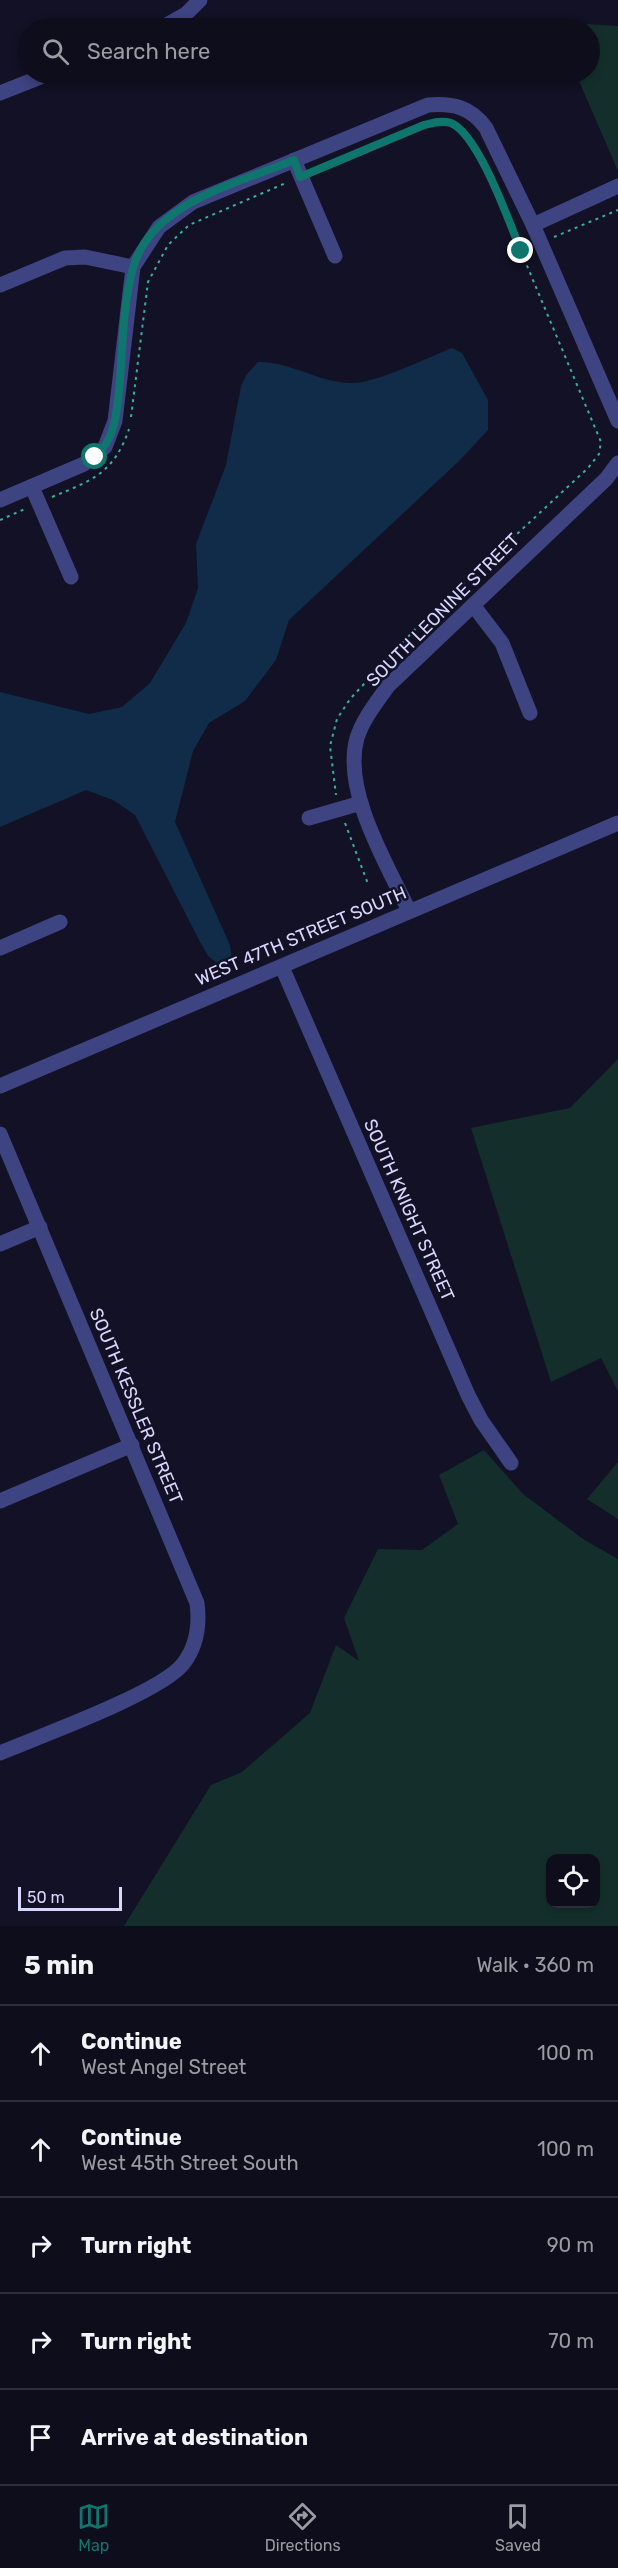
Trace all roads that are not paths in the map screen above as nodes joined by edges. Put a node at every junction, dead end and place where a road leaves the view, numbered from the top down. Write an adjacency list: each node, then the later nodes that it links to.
1 (200, 0): 2 (street)
2 (180, 18)
3 (23, 84): 4 (street)
4 (0, 93)
5 (294, 160): 7 (street); 8 (street); 9 (street)
6 (618, 186): 7 (street)
7 (533, 225): 11 (street)
8 (336, 256)
9 (133, 267): 10 (street); 14 (street)
10 (0, 285)
11 (618, 421)
12 (618, 463): 13 (street, SOUTH LEONINE STREET)
13 (612, 484): 17 (street, SOUTH LEONINE STREET)
14 (32, 486): 15 (street); 16 (street)
15 (0, 500)
16 (71, 577)
17 (473, 605): 18 (street); 19 (street, SOUTH LEONINE STREET)
18 (530, 713)
19 (361, 803): 20 (street); 22 (street, SOUTH LEONINE STREET)
20 (309, 818)
21 (618, 823): 22 (street, WEST 47TH STREET SOUTH)
22 (409, 911): 25 (street, WEST 47TH STREET SOUTH)
23 (60, 922): 24 (street)
24 (0, 948)
25 (282, 966): 26 (street, WEST 47TH STREET SOUTH); 31 (street, SOUTH KNIGHT STREET)
26 (0, 1086)
27 (0, 1134): 28 (street, SOUTH KESSLER STREET)
28 (40, 1227): 29 (street); 30 (street, SOUTH KESSLER STREET)
29 (0, 1244)
30 (132, 1446): 32 (street); 33 (street, SOUTH KESSLER STREET)
31 (512, 1463)
32 (0, 1501)
33 (0, 1753)

